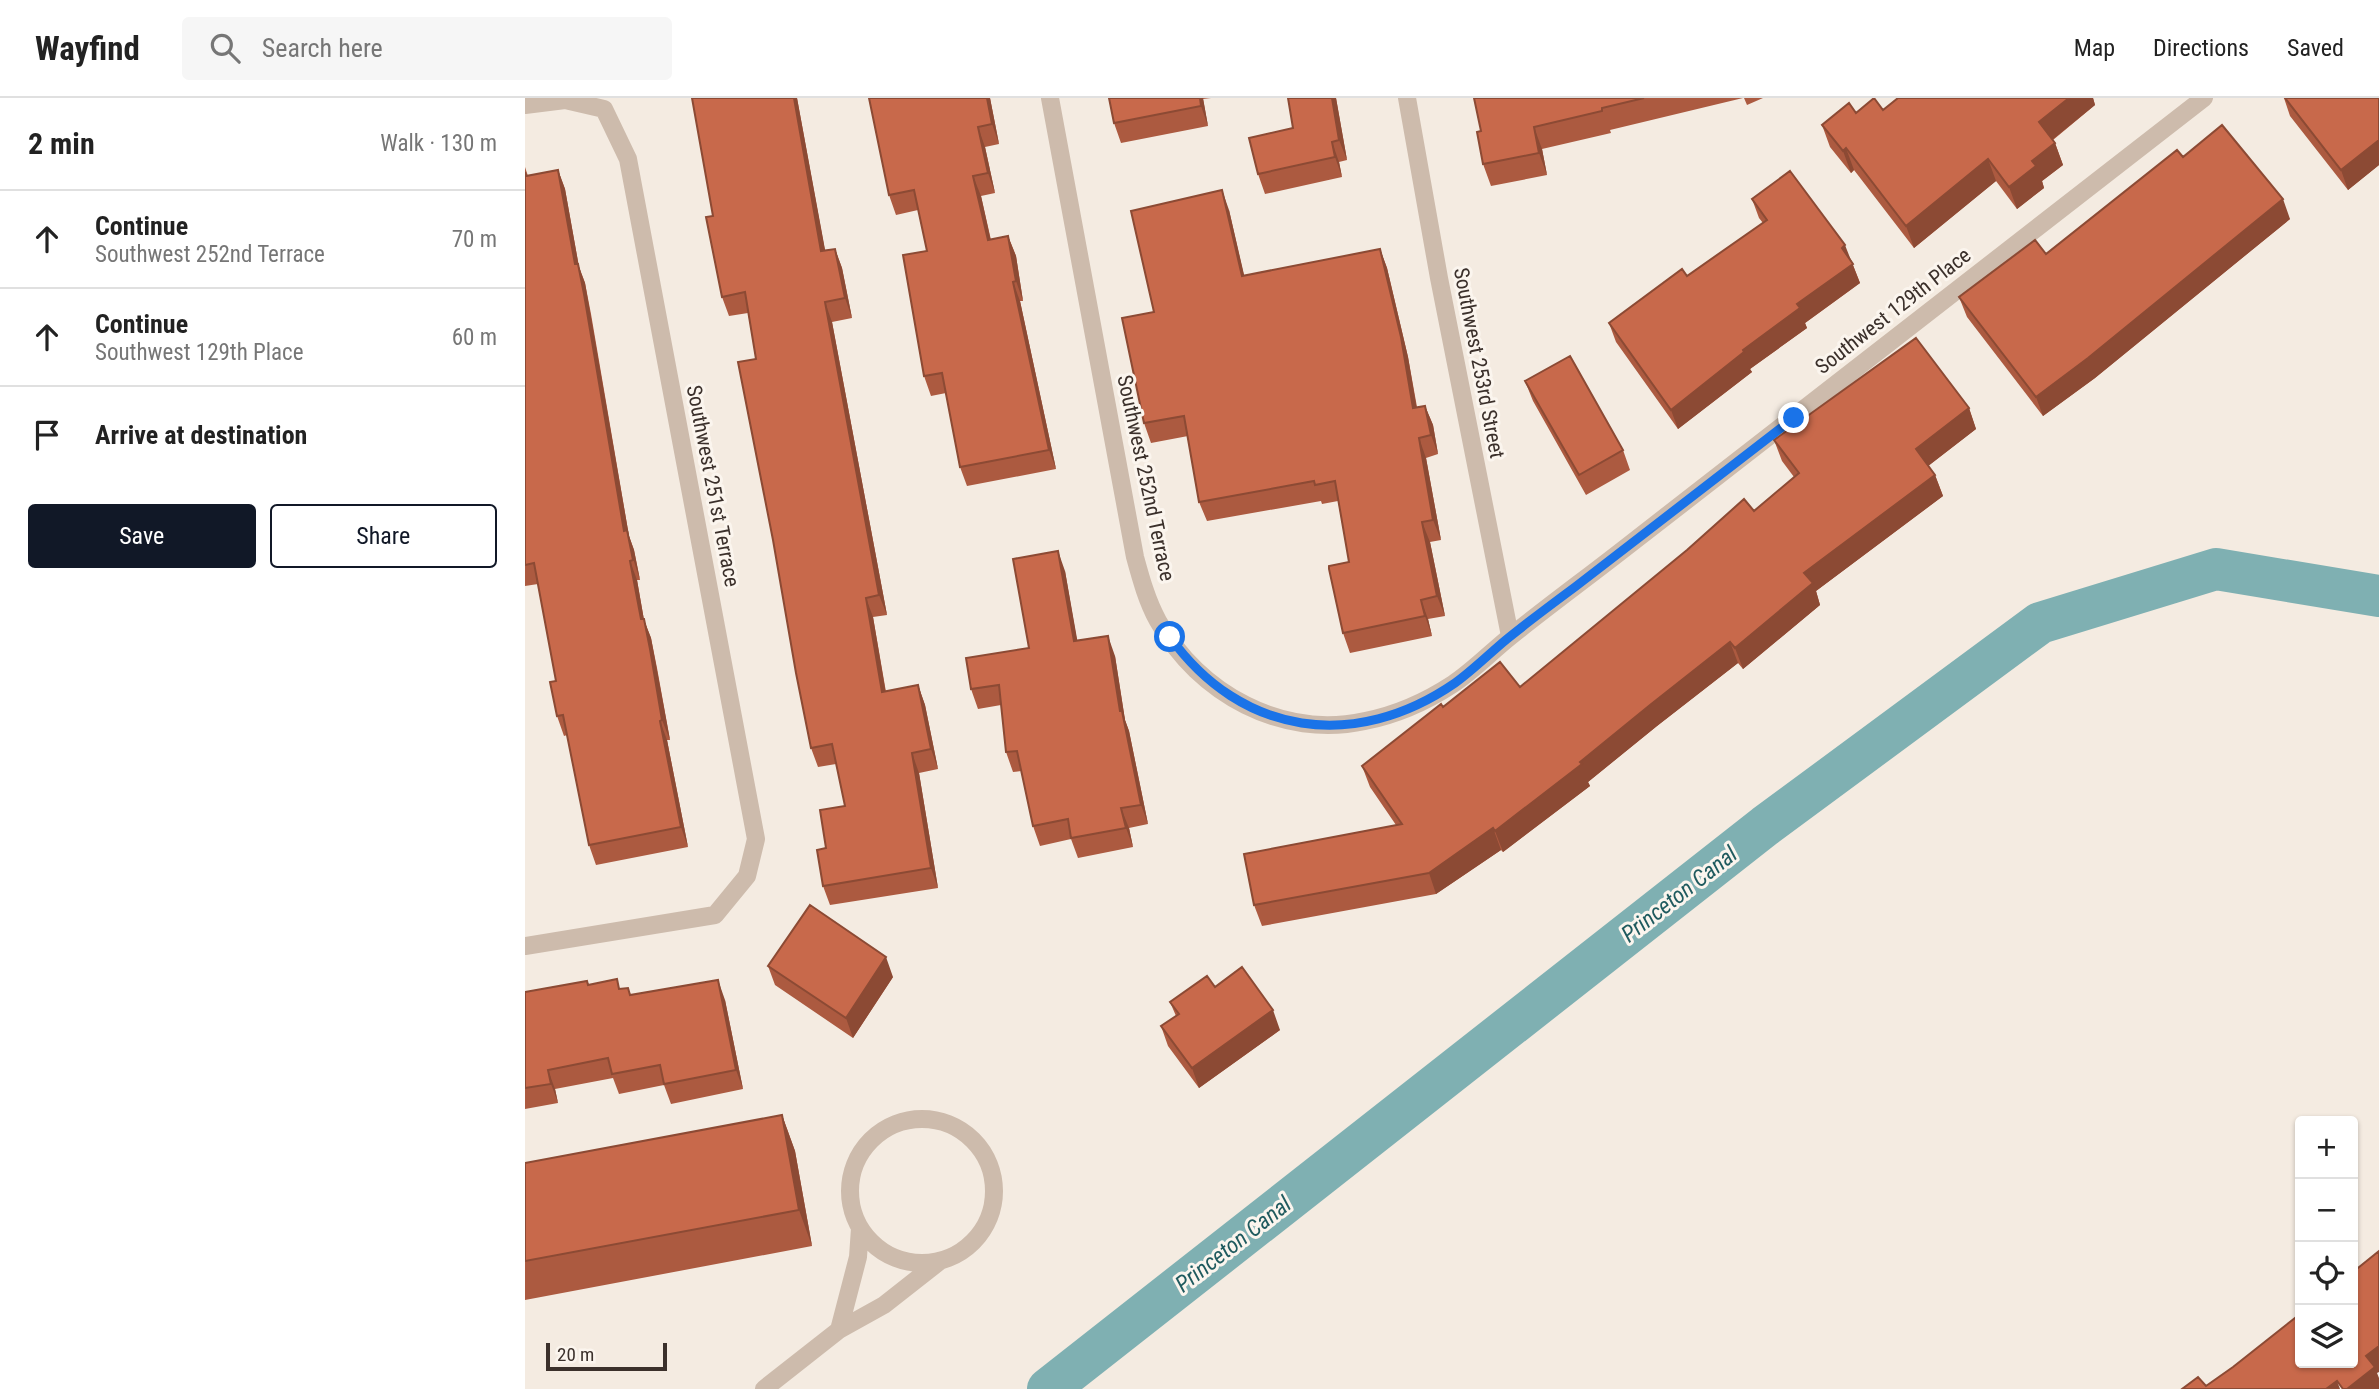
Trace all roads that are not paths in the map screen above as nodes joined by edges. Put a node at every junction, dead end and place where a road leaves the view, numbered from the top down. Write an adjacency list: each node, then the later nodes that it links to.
1 (1050, 98): 5 (street, Southwest 252nd Terrace)
2 (1407, 98): 5 (street, Southwest 253rd Street)
3 (2204, 98): 5 (street, Southwest 129th Place)
4 (525, 105): 6 (street, Southwest 251st Terrace)
5 (1510, 636)
6 (525, 946)
7 (860, 1228): 8 (street); 8 (street); 9 (street)
8 (940, 1261): 9 (street)
9 (839, 1330): 10 (street)
10 (764, 1389)

